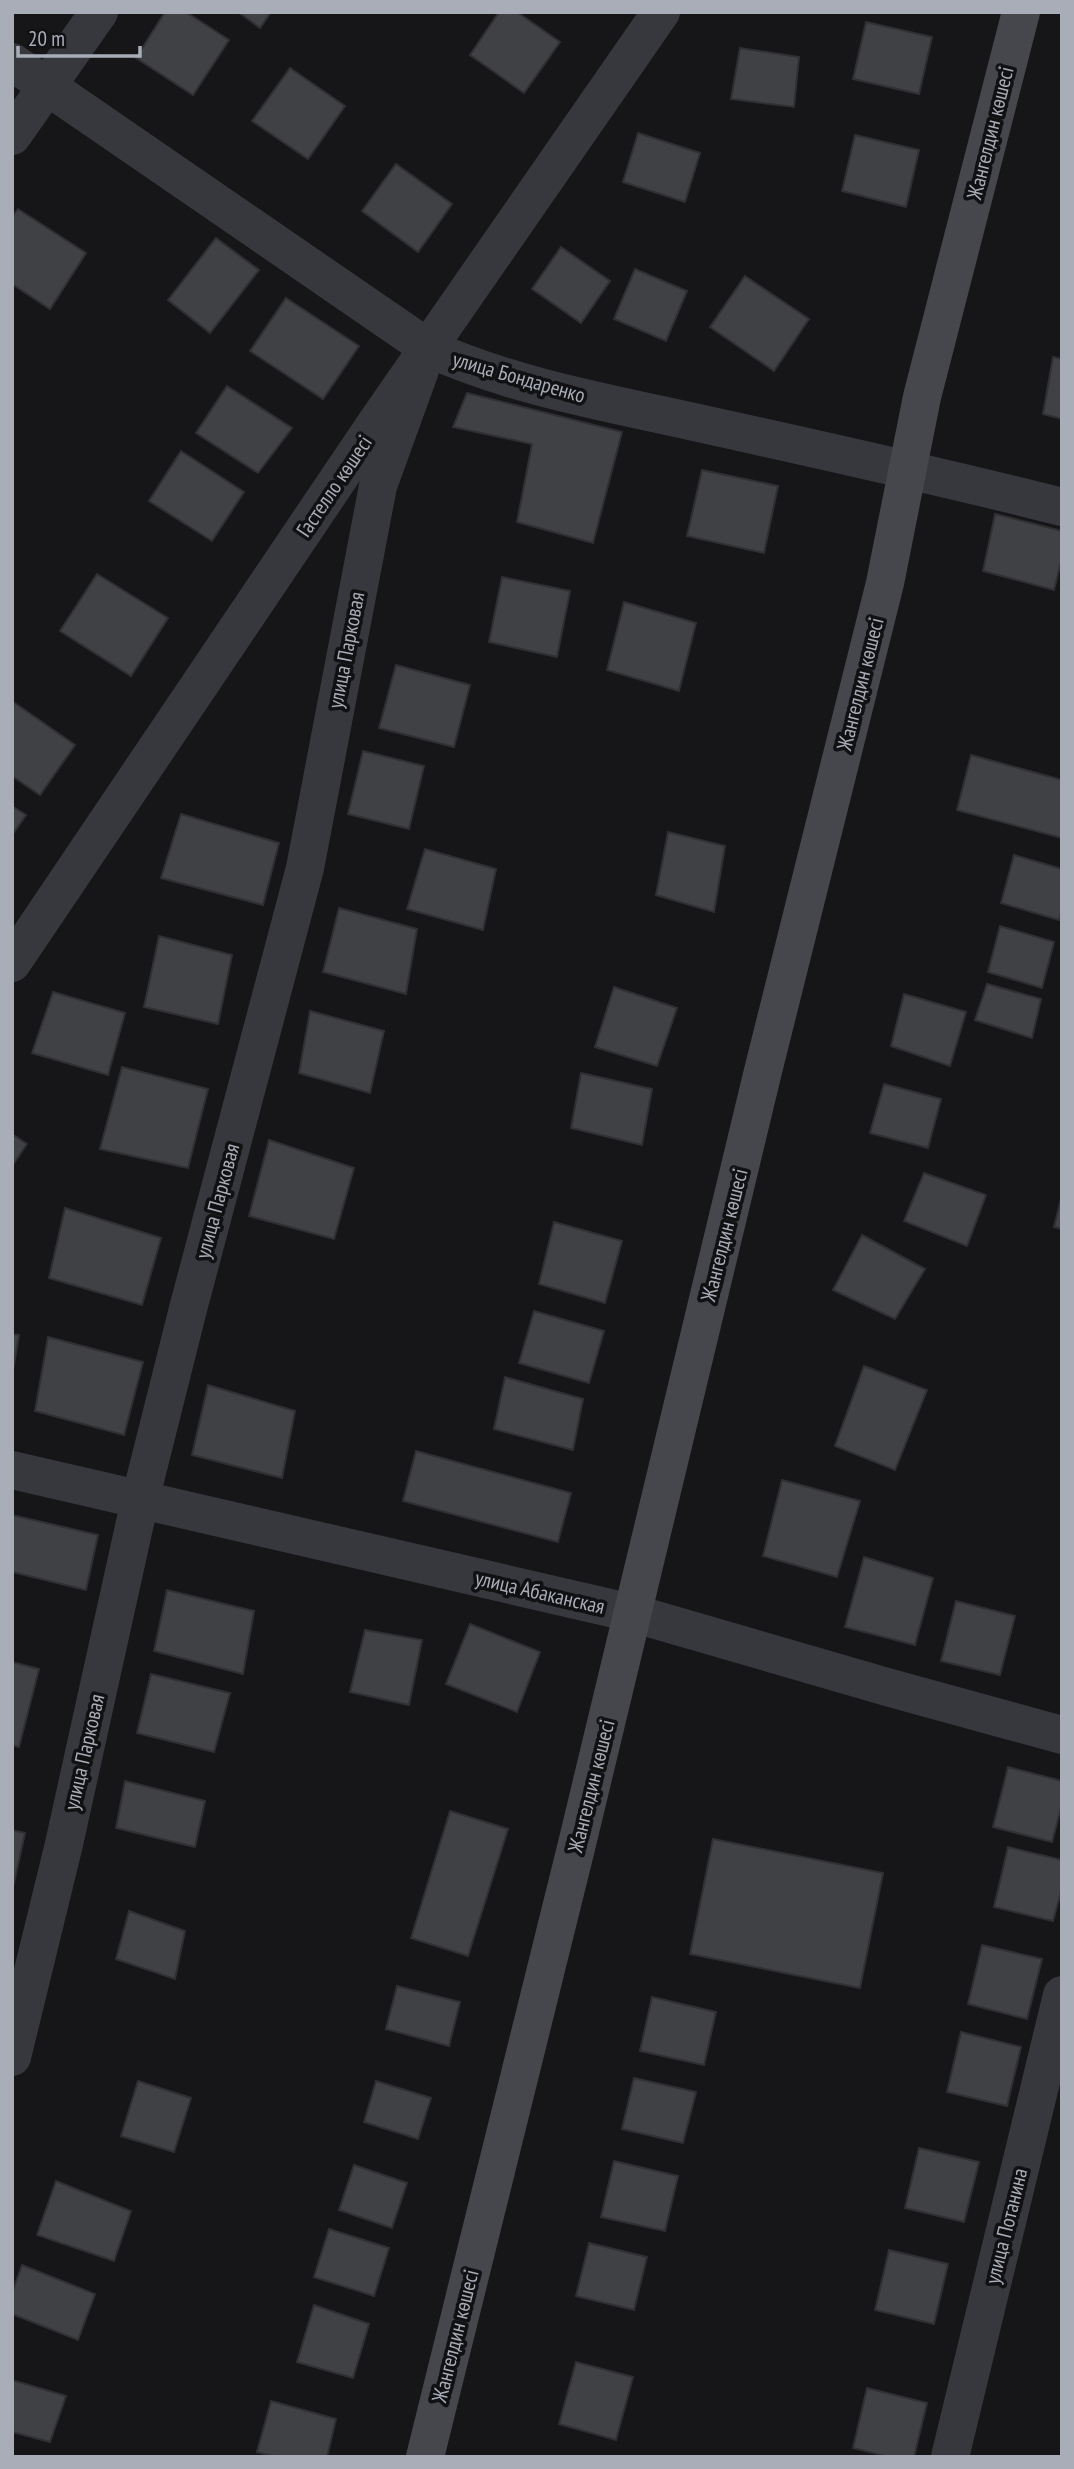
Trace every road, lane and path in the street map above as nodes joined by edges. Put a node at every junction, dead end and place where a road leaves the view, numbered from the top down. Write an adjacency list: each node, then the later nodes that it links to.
1 (99, 12): 5 (street)
2 (661, 12): 7 (street, Гастелло көшесі)
3 (1021, 12): 8 (main road, Жангелдин көшесі)
4 (12, 62): 5 (street, улица Бондаренко)
5 (48, 87): 6 (street); 7 (street, улица Бондаренко)
6 (12, 136)
7 (428, 348): 8 (street, улица Бондаренко); 10 (street, Гастелло көшесі); 12 (street, улица Парковая)
8 (908, 469): 9 (street, улица Бондаренко); 13 (main road, Жангелдин көшесі)
9 (1062, 507)
10 (12, 963)
11 (12, 1470): 12 (street, улица Абаканская)
12 (140, 1500): 13 (street, улица Абаканская); 16 (street, улица Парковая)
13 (632, 1613): 14 (street, улица Абаканская); 17 (main road, Жангелдин көшесі)
14 (1062, 1735)
15 (1062, 1994): 18 (street, улица Потанина)
16 (12, 2057)
17 (425, 2457)
18 (950, 2457)

